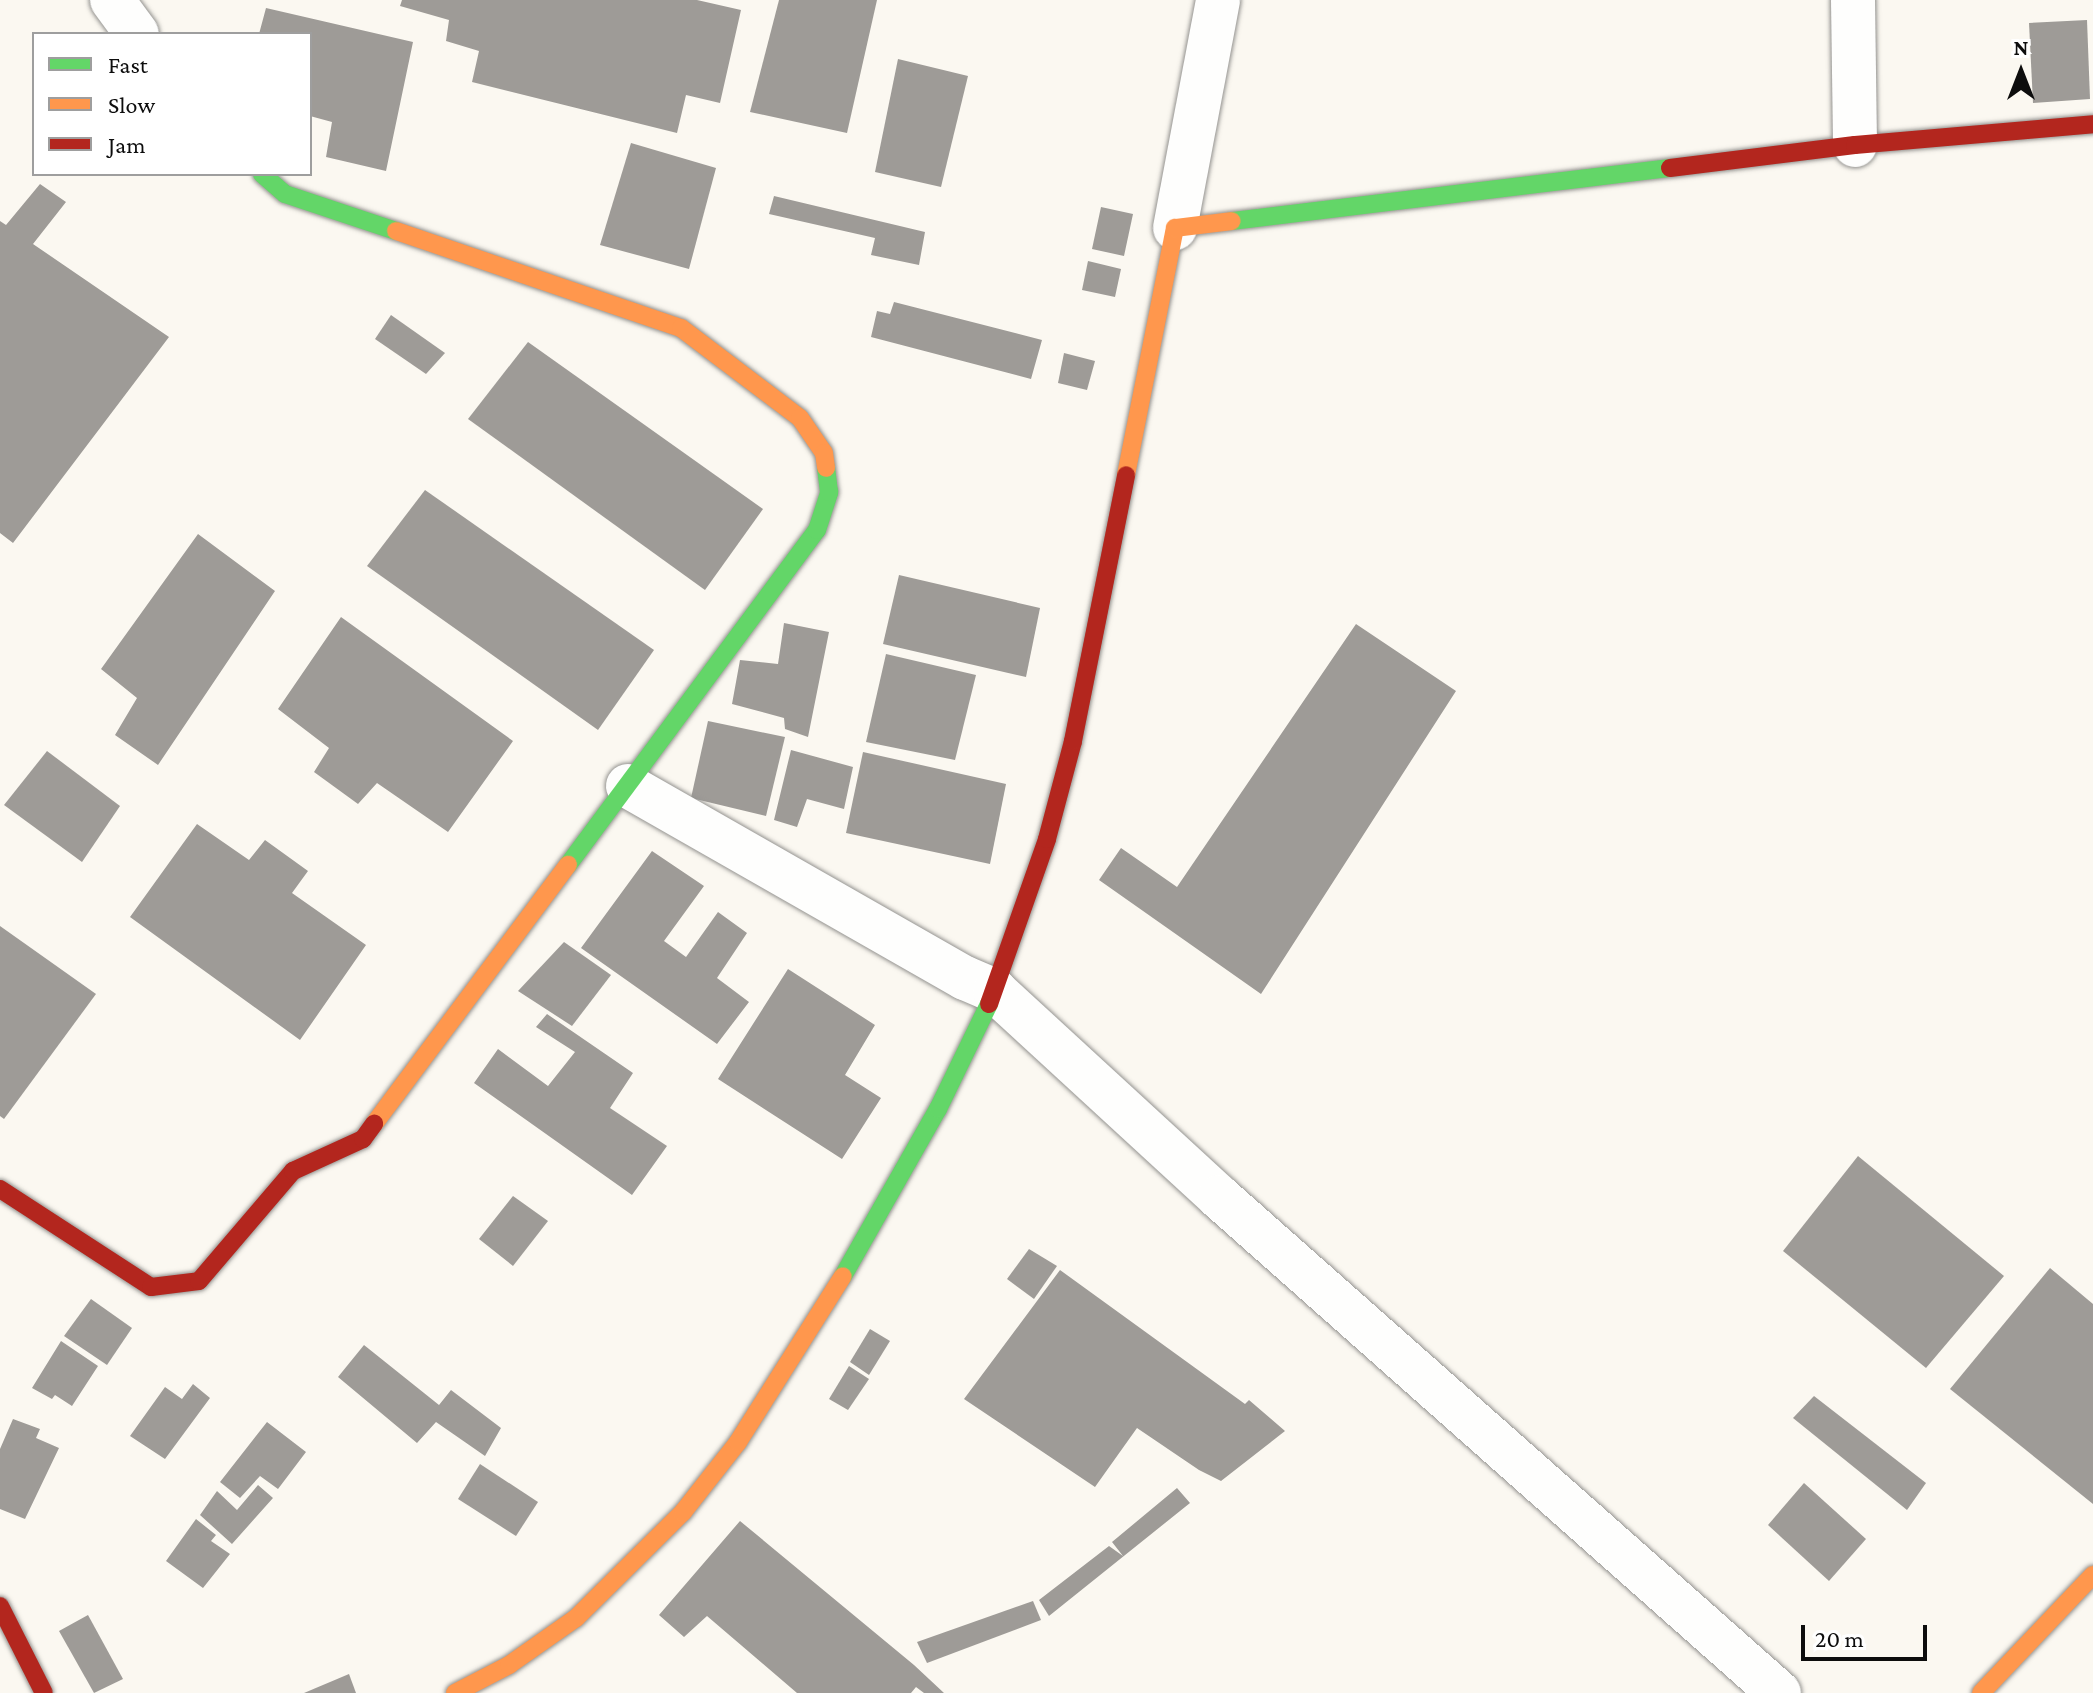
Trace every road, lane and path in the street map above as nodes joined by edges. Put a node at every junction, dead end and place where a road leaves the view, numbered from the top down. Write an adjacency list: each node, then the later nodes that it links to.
1 (112, 0): 4 (street)
2 (1218, 0): 8 (street)
3 (1853, 0): 6 (street)
4 (136, 32)
5 (2093, 124): 6 (street)
6 (1855, 145): 8 (street)
7 (264, 176): 9 (street)
8 (1175, 228): 10 (street)
9 (628, 786): 10 (street); 11 (street)
10 (995, 991): 15 (street); 16 (street)
11 (0, 1189)
12 (2093, 1575): 17 (street)
13 (0, 1606): 14 (street)
14 (44, 1693)
15 (455, 1693)
16 (1779, 1693)
17 (1981, 1693)

